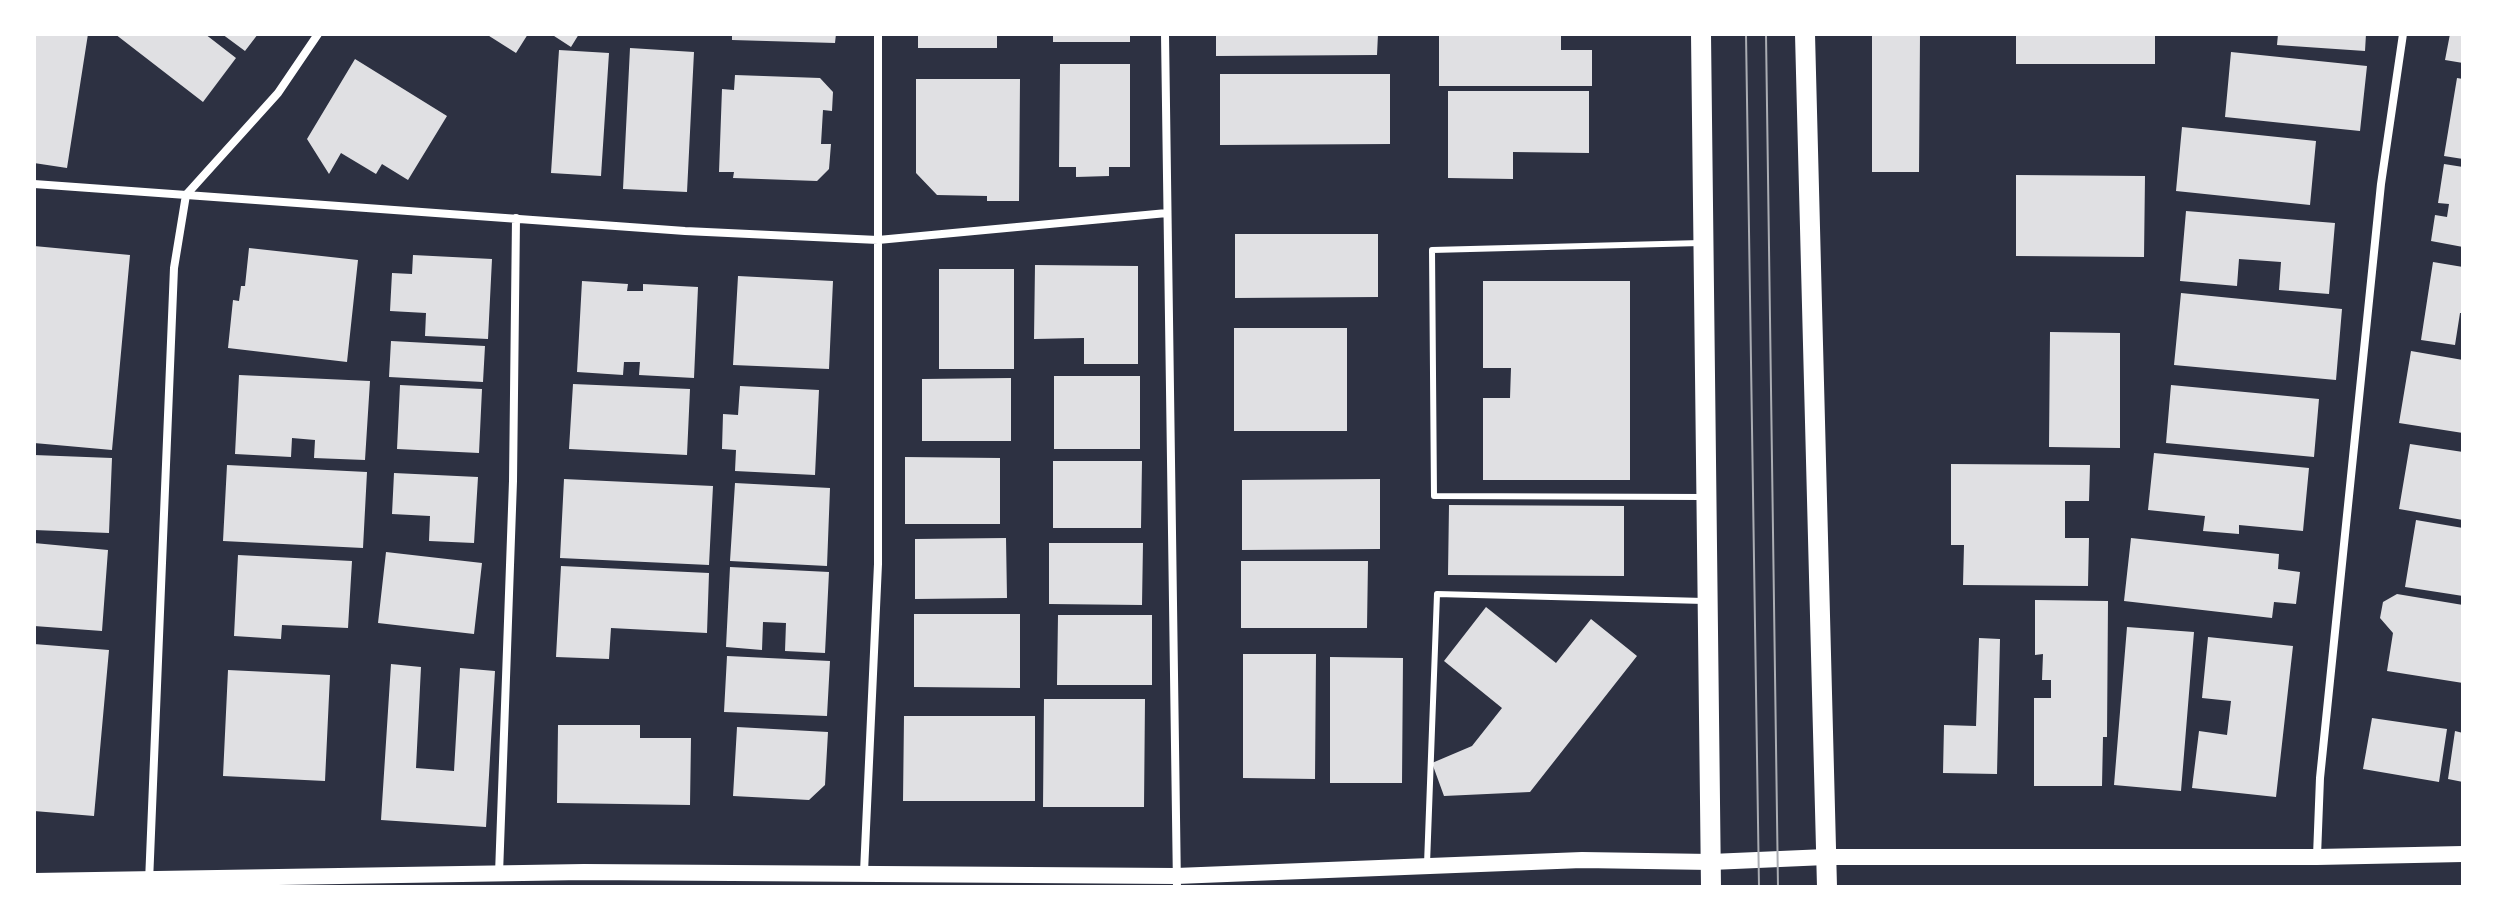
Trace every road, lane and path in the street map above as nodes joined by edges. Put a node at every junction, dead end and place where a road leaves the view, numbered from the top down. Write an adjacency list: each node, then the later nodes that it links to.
1 (318, 34): 8 (street)
2 (878, 34): 11 (street)
3 (1165, 34): 9 (street)
4 (1701, 34): 12 (main road)
5 (1805, 34): 16 (main road)
6 (2403, 34): 17 (street)
7 (34, 184): 8 (street)
8 (186, 195): 10 (street); 25 (street)
9 (1167, 213): 11 (street); 24 (street)
10 (516, 218): 11 (street); 21 (street)
11 (878, 240): 20 (street)
12 (1704, 243): 13 (main road); 13 (lane)
13 (1707, 497): 14 (main road)
14 (1708, 601): 18 (main road); 19 (lane)
15 (2463, 854): 17 (main road)
16 (1826, 857): 17 (main road); 18 (main road); 27 (main road)
17 (2317, 857)
18 (1711, 862): 19 (main road); 26 (main road)
19 (1427, 865): 24 (main road)
20 (864, 872): 22 (main road); 24 (main road)
21 (499, 875): 22 (main road); 25 (main road)
22 (583, 879)
23 (34, 881): 25 (main road)
24 (1176, 882)
25 (149, 884)
26 (1711, 887)
27 (1827, 887)

